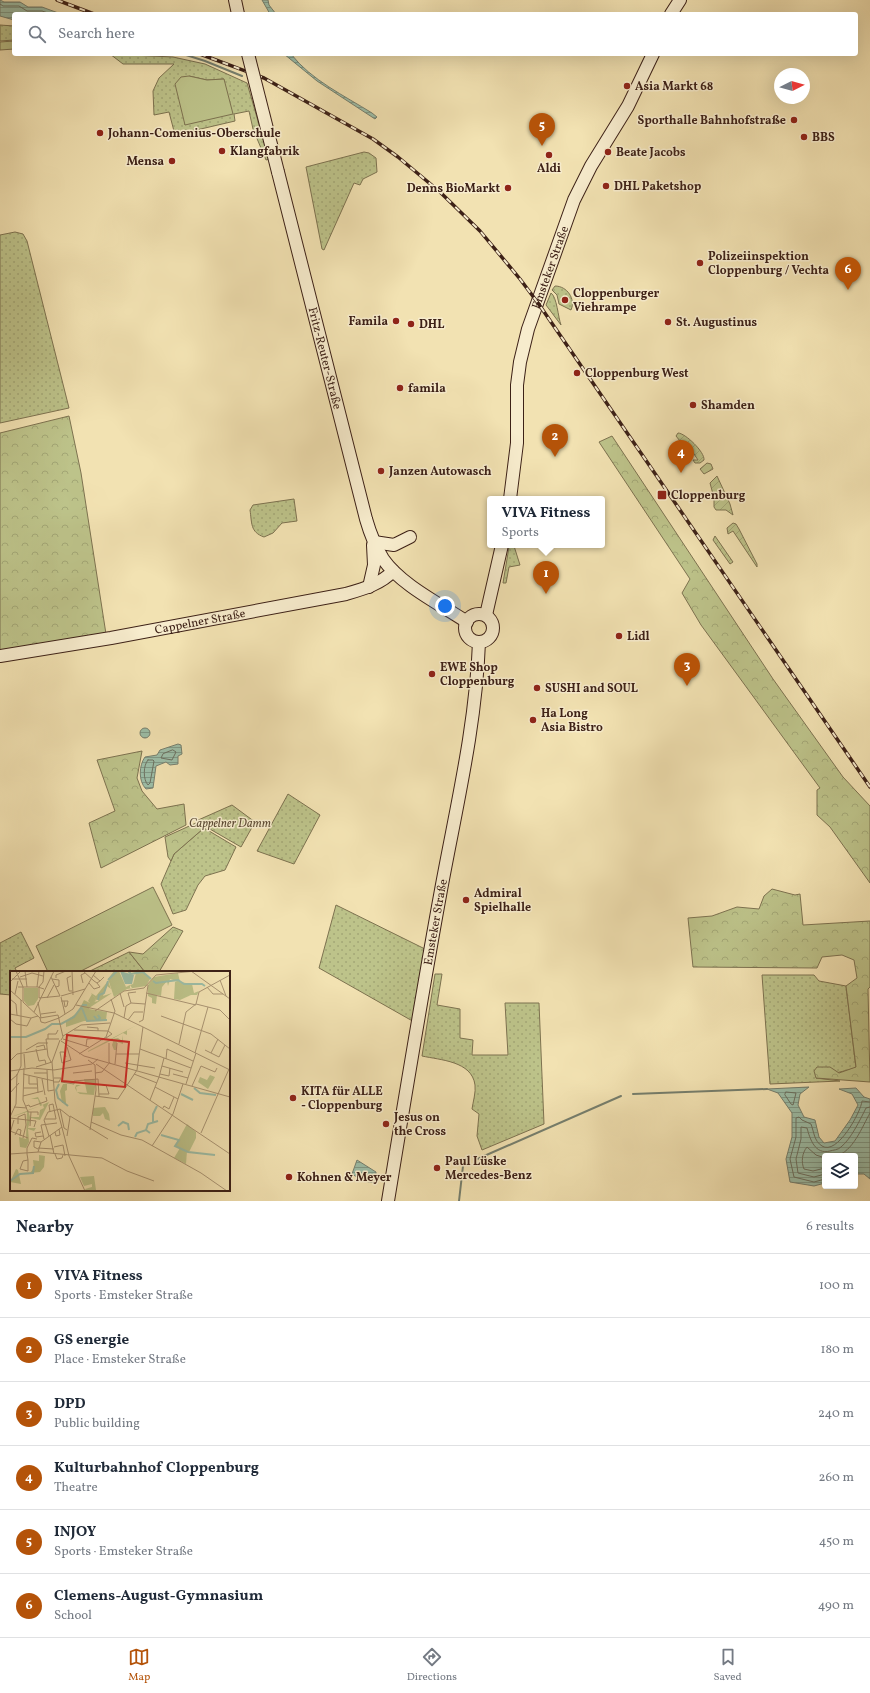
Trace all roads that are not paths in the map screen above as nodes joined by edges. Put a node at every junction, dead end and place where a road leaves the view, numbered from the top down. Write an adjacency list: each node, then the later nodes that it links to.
1 (235, 0): 3 (street)
2 (680, 0): 4 (street)
3 (238, 12)
4 (673, 12)
5 (249, 56): 9 (street, Fritz-Reuter-Straße, bridge)
6 (652, 56): 7 (street, Emsteker Straße)
7 (510, 496)
8 (410, 537): 9 (street)
9 (373, 539): 11 (street, Fritz-Reuter-Straße); 12 (street)
10 (501, 548): 13 (street)
11 (393, 570): 12 (street, Cappelner Straße); 14 (street, Fritz-Reuter-Straße)
12 (369, 587): 16 (street, Cappelner Straße)
13 (486, 615): 14 (street); 15 (street)
14 (467, 622): 15 (street)
15 (479, 642): 17 (street, Emsteker Straße)
16 (0, 656)
17 (388, 1201)

